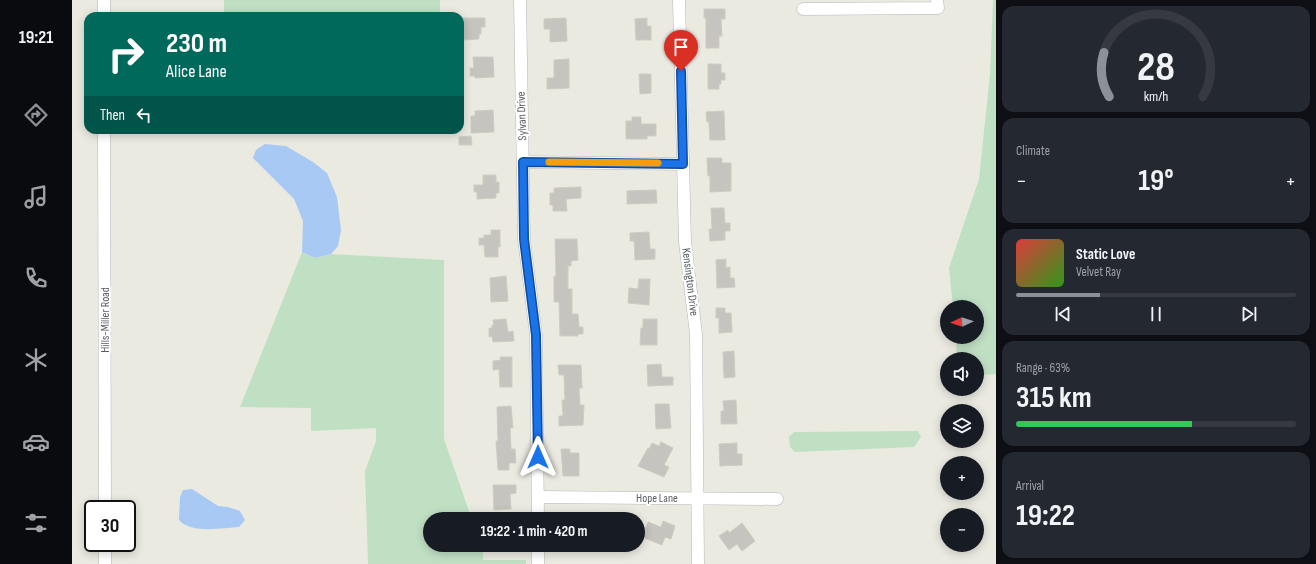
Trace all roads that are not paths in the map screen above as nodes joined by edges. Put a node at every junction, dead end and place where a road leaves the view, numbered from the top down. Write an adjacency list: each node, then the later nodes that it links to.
1 (104, 0): 6 (street)
2 (520, 0): 8 (street, Sylvan Drive)
3 (679, 0): 9 (street, Kensington Drive)
4 (938, 4): 5 (street)
5 (803, 9)
6 (104, 12)
7 (104, 134): 13 (street, Hills-Miller Road)
8 (523, 162): 9 (street); 10 (street, Sylvan Drive)
9 (683, 164): 11 (street, Kensington Drive)
10 (538, 497): 11 (street, Hope Lane); 14 (street, Sylvan Drive)
11 (697, 498): 12 (street, Hope Lane); 19 (street, Kensington Drive)
12 (777, 499)
13 (105, 500)
14 (538, 512)
15 (105, 552): 17 (street)
16 (538, 552): 18 (street)
17 (105, 564)
18 (538, 564)
19 (698, 564)

